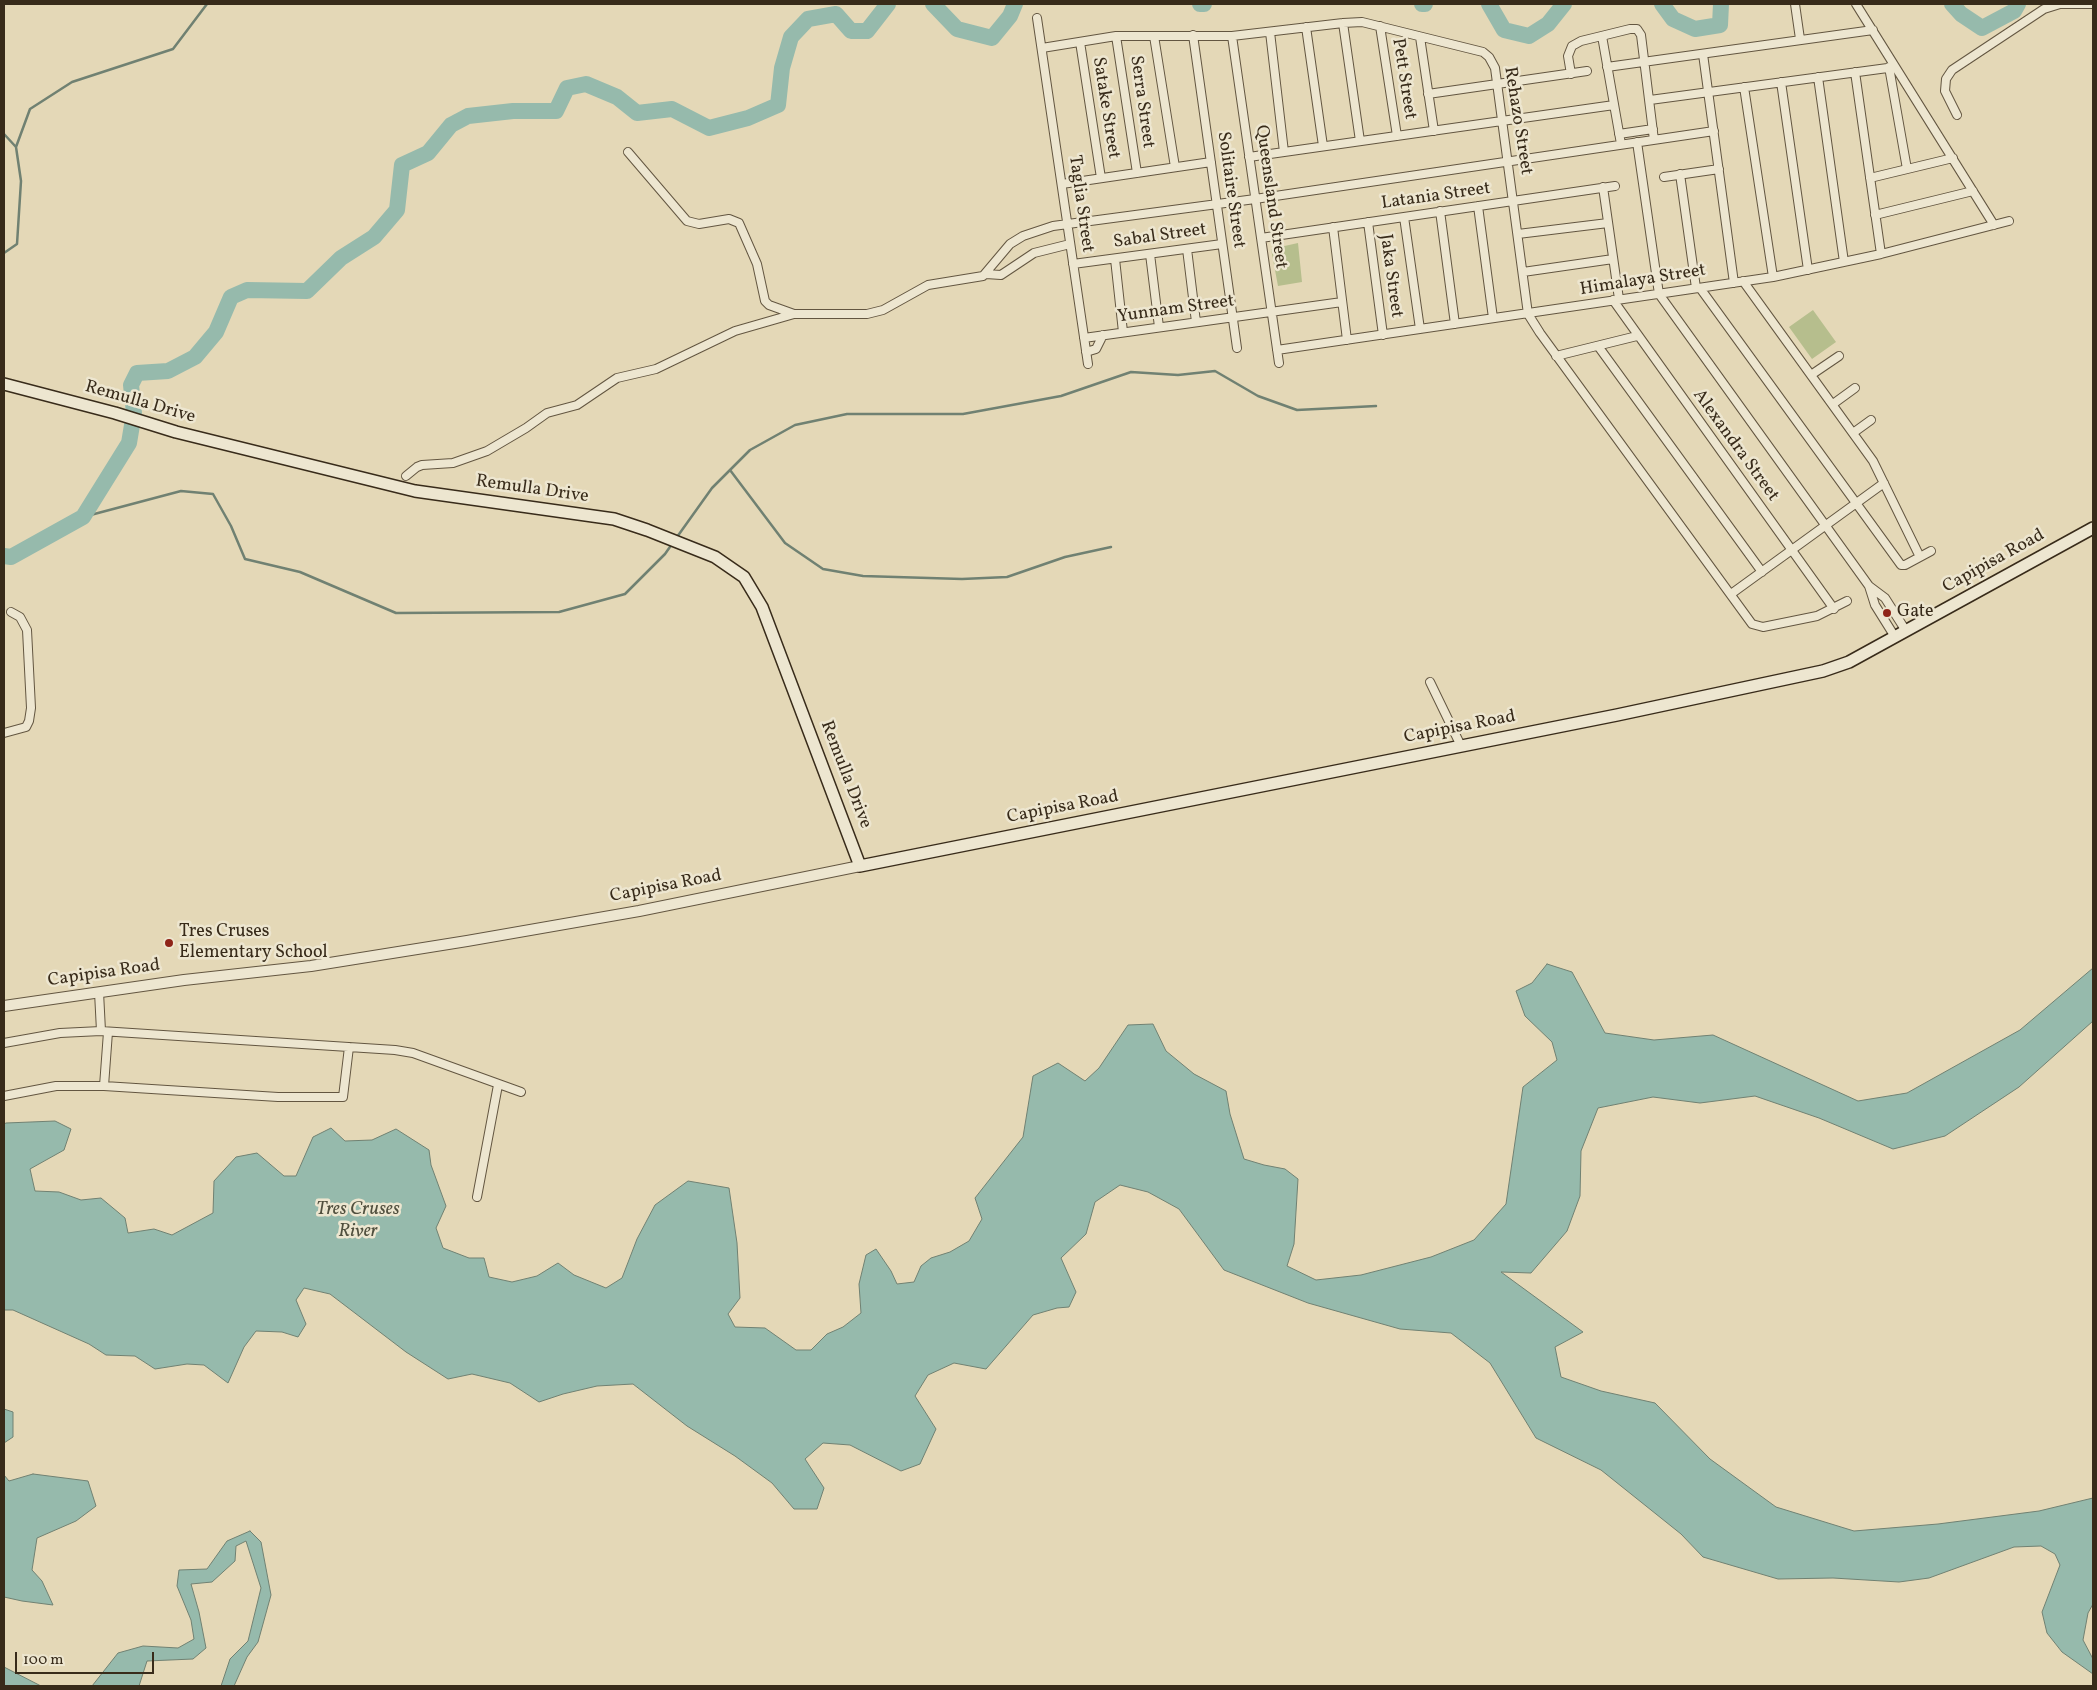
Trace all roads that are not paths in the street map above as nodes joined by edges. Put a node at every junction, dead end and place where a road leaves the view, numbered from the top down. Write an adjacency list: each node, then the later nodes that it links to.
1 (1795, 4): 16 (street)
2 (1856, 4): 8 (street)
3 (2093, 4): 34 (street)
4 (1037, 18): 18 (street, Taglia Street)
5 (1343, 22): 6 (street, Rehazo Street); 7 (street, Rehazo Street); 42 (street)
6 (1380, 26): 14 (street, Rehazo Street); 40 (street, Pett Street)
7 (1306, 27): 9 (street, Rehazo Street); 45 (street)
8 (1872, 30): 16 (street); 22 (street)
9 (1270, 32): 13 (street, Rehazo Street); 47 (street)
10 (1193, 35): 12 (street, Rehazo Street); 13 (street, Rehazo Street); 51 (street, Solitaire Street)
11 (1116, 36): 12 (street, Rehazo Street); 17 (street, Rehazo Street); 55 (street, Serra Street)
12 (1154, 36): 52 (street)
13 (1232, 36): 48 (street, Queensland Street)
14 (1420, 36): 28 (street, Rehazo Street); 31 (street)
15 (1602, 36): 20 (street); 21 (street); 25 (street)
16 (1800, 39): 19 (street)
17 (1080, 42): 18 (street, Rehazo Street); 58 (street, Satake Street)
18 (1042, 48): 60 (street, Taglia Street)
19 (1703, 54): 20 (street); 30 (street)
20 (1645, 62): 21 (street); 32 (street)
21 (1608, 67): 33 (street)
22 (1892, 67): 24 (street); 49 (street); 54 (street)
23 (1587, 72): 25 (street)
24 (1855, 72): 26 (street); 59 (street)
25 (1571, 74): 28 (street)
26 (1818, 77): 27 (street); 86 (street)
27 (1781, 82): 29 (street); 88 (street)
28 (1498, 84): 31 (street); 35 (street, Rehazo Street)
29 (1744, 87): 30 (street); 91 (street)
30 (1708, 92): 32 (street); 38 (street)
31 (1428, 94): 37 (street)
32 (1650, 100): 36 (street)
33 (1614, 105): 35 (street); 39 (street)
34 (1957, 115)
35 (1503, 122): 37 (street); 50 (street, Rehazo Street)
36 (1653, 129): 39 (street); 41 (street)
37 (1434, 131): 40 (street)
38 (1714, 131): 41 (street); 53 (street)
39 (1619, 134): 44 (street)
40 (1397, 136): 42 (street)
41 (1654, 140): 43 (street)
42 (1360, 141): 45 (street)
43 (1637, 142): 44 (street); 95 (street)
44 (1620, 144): 50 (street)
45 (1324, 146): 47 (street)
46 (628, 152): 99 (street)
47 (1284, 152): 48 (street)
48 (1249, 157): 64 (street, Queensland Street)
49 (1953, 158): 54 (street); 63 (street)
50 (1509, 160): 64 (street); 65 (street, Rehazo Street)
51 (1211, 162): 52 (street); 66 (street, Solitaire Street)
52 (1175, 168): 55 (street)
53 (1719, 169): 56 (street); 93 (street)
54 (1907, 169): 59 (street)
55 (1137, 173): 58 (street)
56 (1680, 174): 57 (street); 94 (street)
57 (1664, 177)
58 (1101, 178): 60 (street)
59 (1870, 178): 69 (street)
60 (1062, 184): 74 (street, Taglia Street)
61 (1615, 186): 62 (street, Latania Street)
62 (1603, 188): 65 (street, Latania Street); 73 (street, Alexandra Street)
63 (1974, 191): 69 (street); 75 (street)
64 (1255, 199): 66 (street); 78 (street, Queensland Street)
65 (1514, 200): 67 (street, Latania Street); 77 (street, Rehazo Street)
66 (1216, 204): 74 (street); 80 (street, Solitaire Street)
67 (1478, 206): 68 (street, Latania Street); 102 (street)
68 (1440, 211): 70 (street, Latania Street); 104 (street)
69 (1875, 215): 83 (street)
70 (1404, 217): 72 (street, Latania Street); 106 (street)
71 (2009, 221): 75 (street, Himalaya Street)
72 (1368, 222): 76 (street, Latania Street); 109 (street, Jaka Street)
73 (1608, 222): 77 (street); 85 (street, Alexandra Street)
74 (1068, 224): 79 (street, Taglia Street); 90 (street)
75 (1994, 225): 83 (street, Himalaya Street)
76 (1333, 227): 78 (street, Latania Street); 97 (street)
77 (1518, 234): 89 (street, Rehazo Street)
78 (1261, 238): 98 (street, Queensland Street)
79 (1070, 244): 87 (street, Taglia Street); 90 (street)
80 (1222, 244): 81 (street, Sabal Street); 101 (street, Solitaire Street)
81 (1187, 249): 82 (street, Sabal Street); 103 (street)
82 (1150, 254): 84 (street, Sabal Street); 105 (street)
83 (1881, 254): 86 (street, Himalaya Street)
84 (1116, 259): 87 (street, Sabal Street); 107 (street)
85 (1613, 259): 89 (street); 96 (street, Alexandra Street)
86 (1844, 262): 88 (street, Himalaya Street)
87 (1073, 264): 111 (street, Taglia Street)
88 (1808, 270): 91 (street, Himalaya Street)
89 (1523, 272): 100 (street, Rehazo Street)
90 (986, 274): 99 (street)
91 (1773, 277): 92 (street, Himalaya Street)
92 (1743, 281): 93 (street, Himalaya Street); 121 (street)
93 (1734, 282): 94 (street, Himalaya Street)
94 (1698, 288): 95 (street, Himalaya Street); 129 (street)
95 (1659, 294): 96 (street, Himalaya Street); 130 (street)
96 (1616, 300): 100 (street, Himalaya Street); 110 (street, Alexandra Street)
97 (1342, 302): 98 (street, Yunnam Street); 112 (street)
98 (1272, 311): 101 (street, Yunnam Street); 115 (street, Queensland Street)
99 (794, 314): 127 (street)
100 (1528, 314): 102 (street, Himalaya Street); 117 (street)
101 (1232, 317): 103 (street, Yunnam Street); 114 (street, Solitaire Street)
102 (1493, 318): 104 (street, Himalaya Street)
103 (1196, 322): 105 (street, Yunnam Street)
104 (1455, 324): 106 (street, Himalaya Street)
105 (1159, 327): 107 (street, Yunnam Street)
106 (1420, 329): 109 (street, Himalaya Street)
107 (1124, 332): 108 (street, Yunnam Street)
108 (1103, 335): 111 (street, Yunnam Street); 116 (street)
109 (1383, 335): 112 (street, Himalaya Street)
110 (1637, 336): 113 (street); 132 (street, Alexandra Street)
111 (1084, 338): 116 (street, Taglia Street)
112 (1347, 340): 115 (street, Himalaya Street)
113 (1598, 346): 117 (street); 135 (street)
114 (1236, 348)
115 (1277, 350): 119 (street, Queensland Street)
116 (1086, 352): 120 (street, Taglia Street)
117 (1556, 356): 137 (street)
118 (1839, 356): 121 (street)
119 (1279, 363)
120 (1088, 364)
121 (1811, 375): 124 (street)
122 (4, 384): 146 (main road, Remulla Drive)
123 (1855, 388): 124 (street)
124 (1833, 404): 126 (street)
125 (1871, 420): 126 (street)
126 (1853, 433): 128 (street)
127 (406, 476)
128 (1884, 483): 129 (street); 134 (street)
129 (1856, 503): 130 (street); 134 (street)
130 (1826, 525): 132 (street); 136 (street)
131 (2093, 528): 141 (main road, Capipisa Road)
132 (1792, 550): 135 (street); 139 (street, Alexandra Street)
133 (1931, 551): 134 (street)
134 (1920, 557)
135 (1762, 572): 137 (street)
136 (1869, 586): 141 (street); 142 (street)
137 (1731, 594): 139 (street)
138 (1848, 601): 139 (street)
139 (1834, 609)
140 (11, 612): 144 (street)
141 (1906, 631): 142 (main road, Capipisa Road)
142 (1896, 637): 145 (main road, Capipisa Road)
143 (1430, 682): 145 (street)
144 (4, 733)
145 (1462, 746): 146 (main road, Capipisa Road)
146 (860, 866): 147 (street, Capipisa Road)
147 (99, 992): 148 (street, Capipisa Road); 149 (street)
148 (4, 1006)
149 (104, 1031): 150 (street); 151 (street); 153 (street)
150 (4, 1044)
151 (349, 1047): 152 (street); 153 (street)
152 (498, 1085): 154 (street); 156 (street)
153 (104, 1086): 155 (street)
154 (521, 1092)
155 (4, 1096)
156 (477, 1197)

